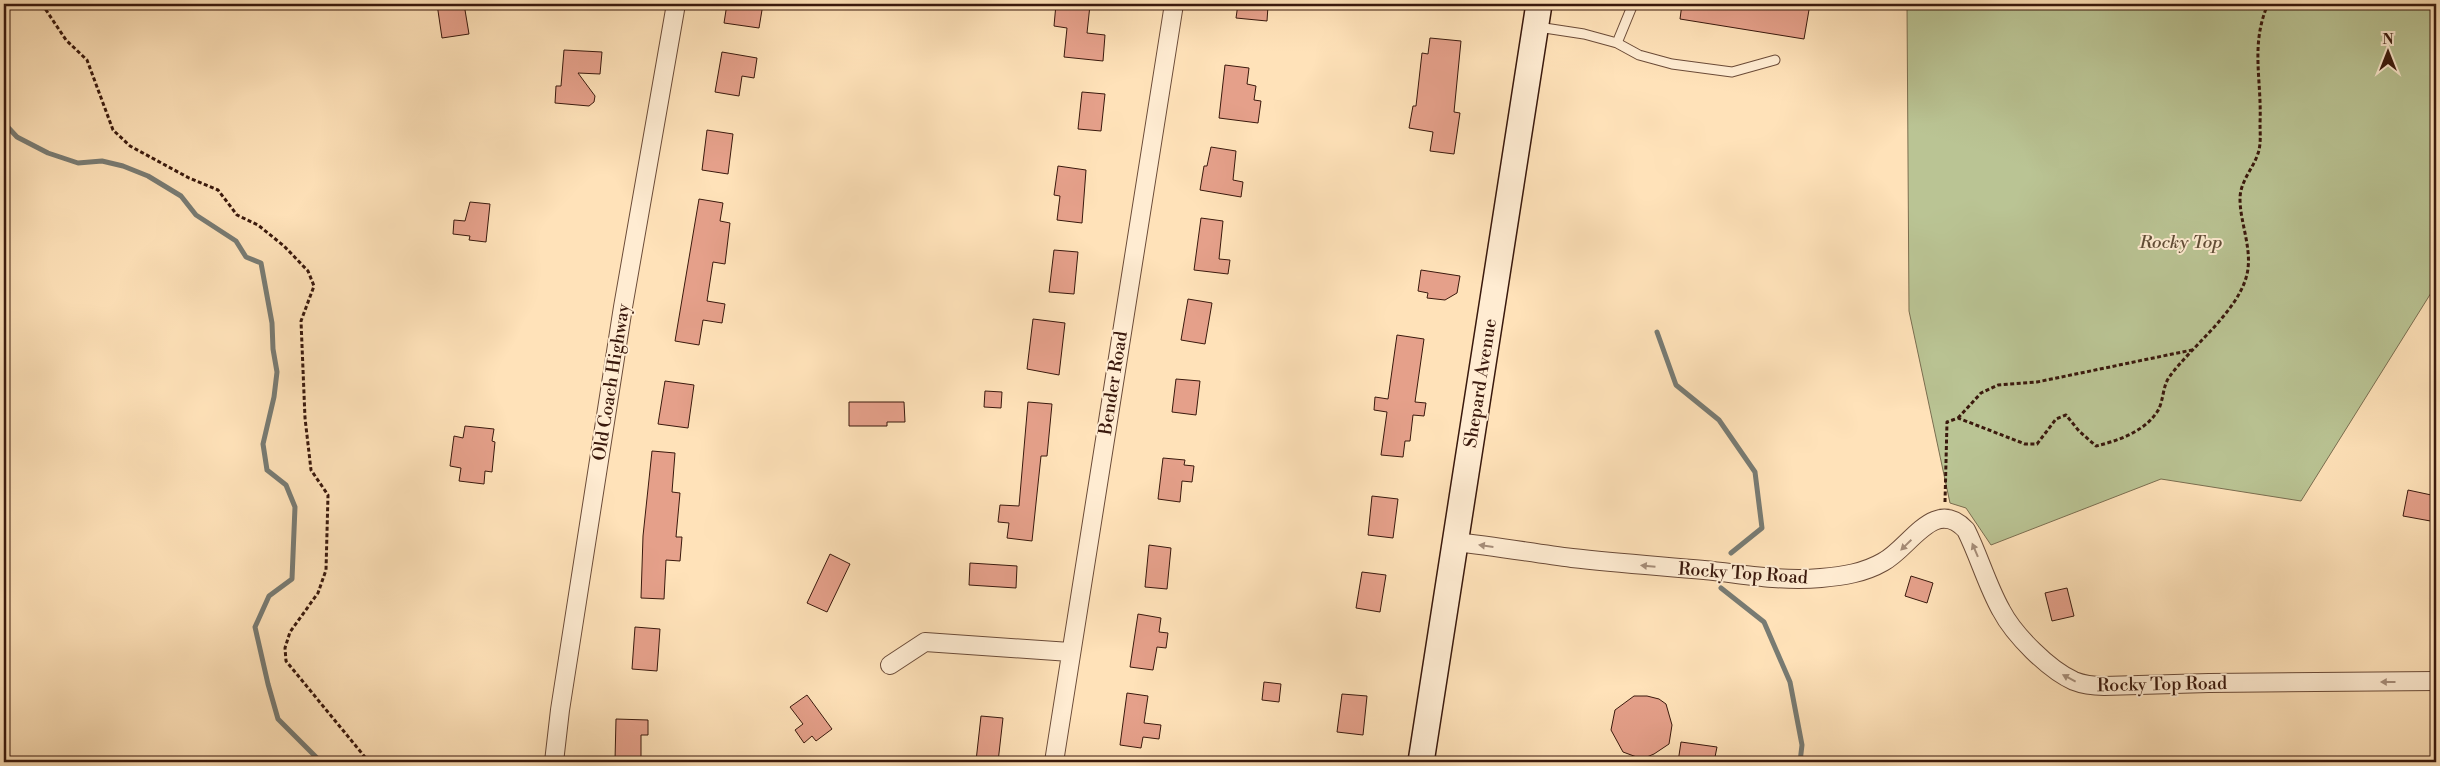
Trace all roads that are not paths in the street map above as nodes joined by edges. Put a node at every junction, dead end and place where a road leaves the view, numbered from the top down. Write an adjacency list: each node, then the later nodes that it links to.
1 (676, 4): 11 (street, Old Coach Highway)
2 (1174, 4): 8 (street, Bender Road)
3 (1633, 4): 5 (lane)
4 (1537, 15): 5 (lane); 7 (main road, Shepard Avenue)
5 (1617, 43): 6 (lane)
6 (1775, 60)
7 (1455, 542): 10 (street, Rocky Top Road, one-way to 7); 13 (main road, Shepard Avenue)
8 (1070, 652): 9 (street); 12 (street, Bender Road)
9 (890, 665)
10 (2436, 681)
11 (554, 762)
12 (1054, 762)
13 (1421, 762)

